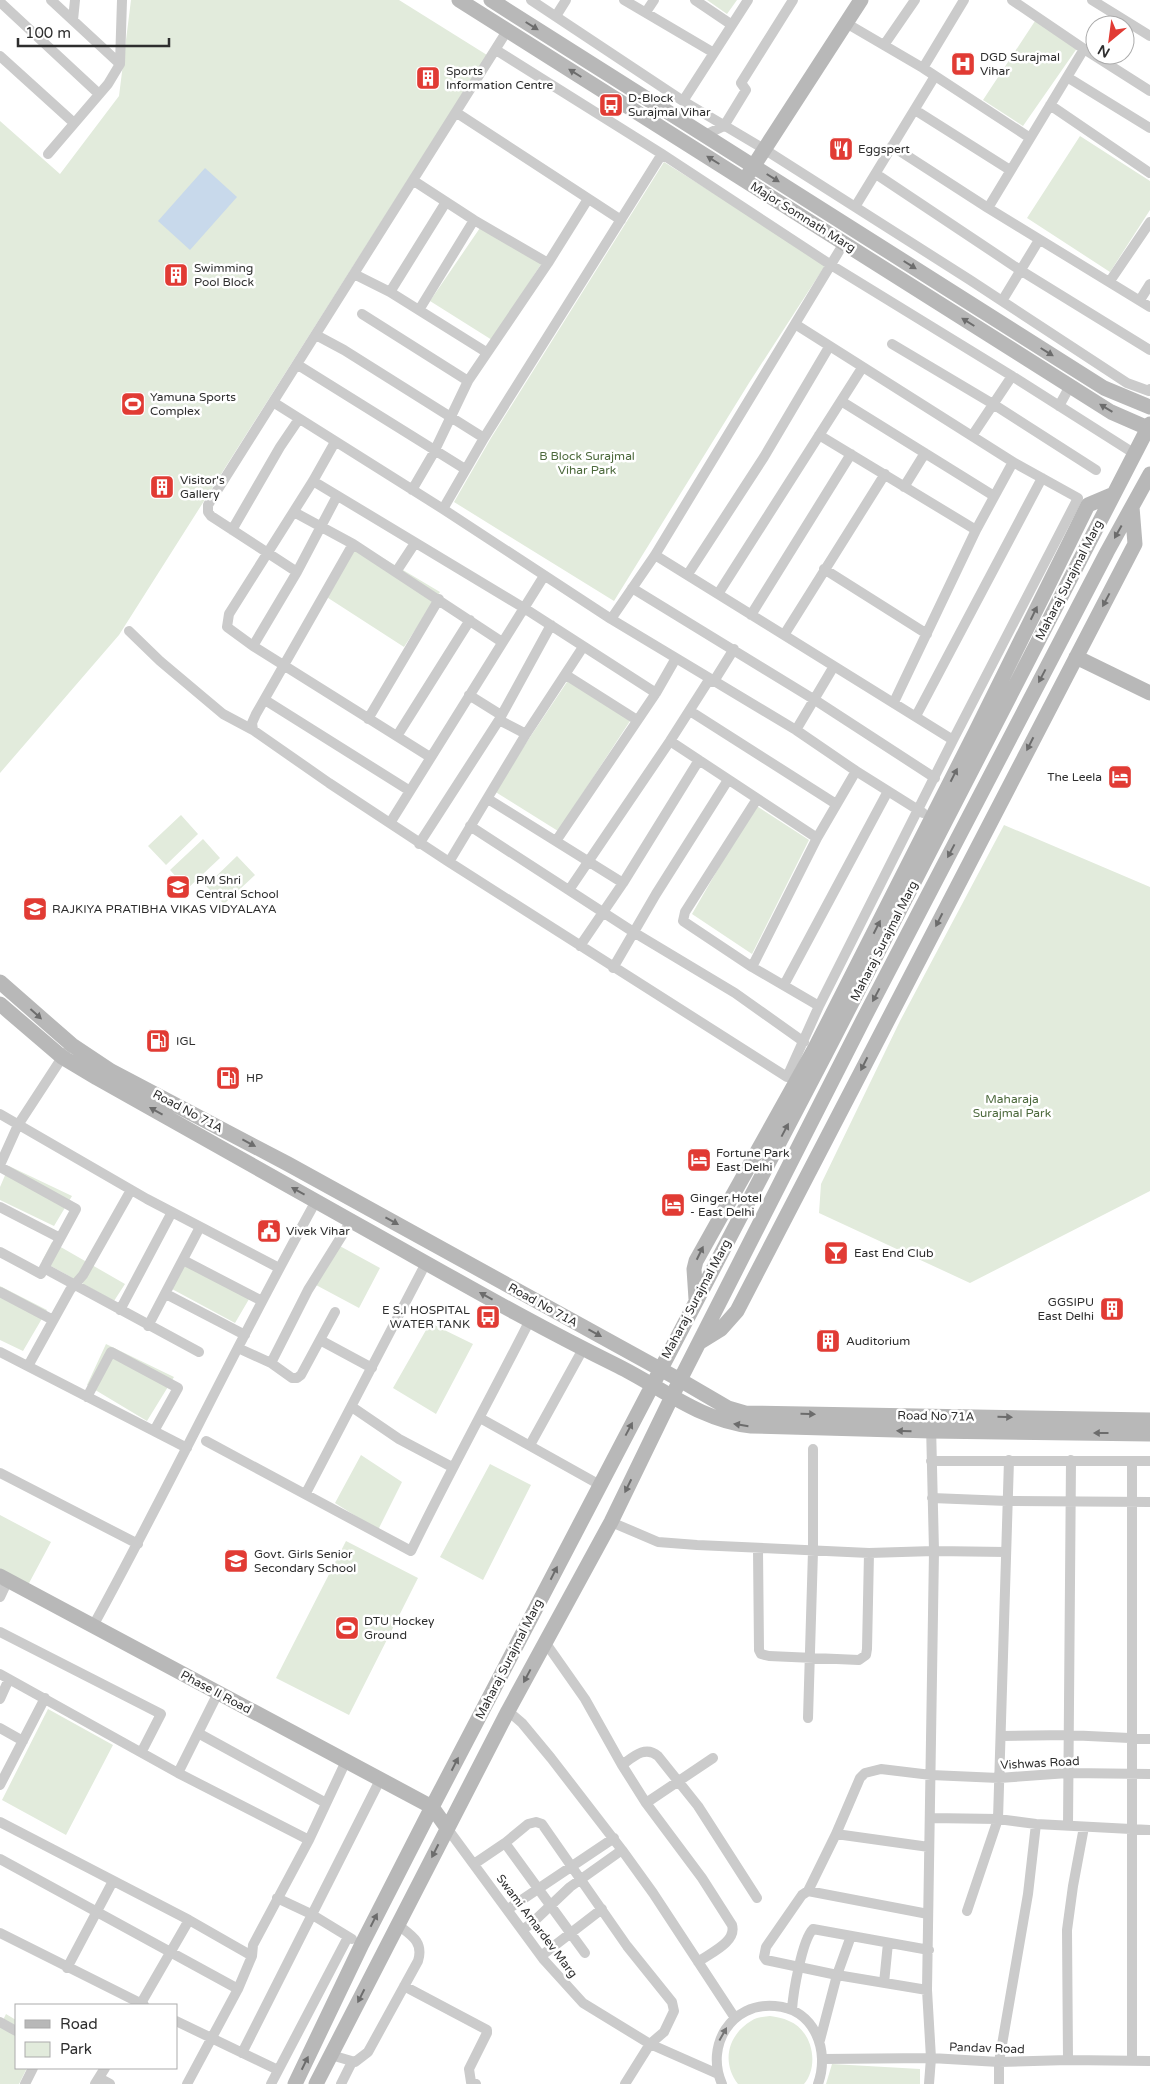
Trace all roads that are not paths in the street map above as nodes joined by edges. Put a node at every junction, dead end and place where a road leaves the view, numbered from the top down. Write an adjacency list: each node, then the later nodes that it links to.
1 (51, 0): 21 (street)
2 (75, 0): 21 (street)
3 (122, 0): 31 (street)
4 (459, 0): 24 (street, Major Somnath Marg)
5 (490, 0): 44 (street, Major Somnath Marg, one-way to 44)
6 (531, 0): 20 (street)
7 (566, 0): 20 (street)
8 (624, 0): 19 (street)
9 (654, 0): 19 (street)
10 (695, 0): 23 (street)
11 (748, 0): 23 (street)
12 (793, 0): 42 (street)
13 (861, 0): 22 (street)
14 (915, 0): 26 (street)
15 (964, 0): 32 (street)
16 (1012, 0): 27 (street)
17 (1092, 0): 25 (street)
18 (0, 2): 36 (street)
19 (646, 12): 29 (street)
20 (556, 16): 37 (street)
21 (73, 20): 31 (street)
22 (846, 23): 26 (street); 47 (street)
23 (732, 25): 29 (street)
24 (508, 30): 28 (street); 54 (street, Major Somnath Marg, one-way to 24)
25 (1150, 36)
26 (884, 45): 32 (street)
27 (1084, 49): 34 (street); 35 (street)
28 (496, 50): 40 (street); 49 (street)
29 (714, 54): 37 (street)
30 (0, 56): 41 (street)
31 (120, 64): 36 (street)
32 (923, 68): 33 (street)
33 (935, 76): 39 (street); 45 (street)
34 (1068, 77): 38 (street); 43 (street)
35 (1149, 87)
36 (99, 94): 41 (street)
37 (683, 101): 42 (street)
38 (1050, 105): 45 (street); 52 (street)
39 (915, 110): 46 (street); 51 (street)
40 (457, 113): 55 (street); 56 (street)
41 (74, 124): 48 (street)
42 (724, 126): 44 (street); 47 (street)
43 (1150, 128)
44 (705, 135): 50 (street, Major Somnath Marg)
45 (1030, 138): 51 (street)
46 (892, 146): 53 (street); 59 (street)
47 (764, 149): 50 (street); 58 (street)
48 (48, 154)
49 (662, 154): 61 (street); 66 (street)
50 (753, 166): 54 (street); 93 (street, Major Somnath Marg, one-way to 93)
51 (1010, 170): 59 (street)
52 (1150, 173)
53 (876, 174): 58 (street); 67 (street)
54 (744, 180): 64 (street, Major Somnath Marg)
55 (414, 181): 57 (street); 68 (street)
56 (588, 199): 61 (street); 65 (street)
57 (446, 202): 60 (street); 71 (street)
58 (856, 207): 73 (street)
59 (988, 208): 63 (street)
60 (474, 220): 65 (street); 75 (street)
61 (621, 220): 99 (street)
62 (1150, 222): 69 (street)
63 (1039, 240): 67 (street); 69 (street)
64 (844, 243): 66 (street); 87 (street, Major Somnath Marg, one-way to 64)
65 (548, 264): 82 (street)
66 (831, 265): 77 (street); 85 (street)
67 (1020, 270): 73 (street); 81 (street)
68 (354, 274): 71 (street); 78 (street)
69 (1110, 281): 72 (street)
70 (1150, 284): 72 (street)
71 (390, 292): 75 (street)
72 (1140, 300): 74 (street)
73 (1002, 301): 88 (street)
74 (1150, 307)
75 (419, 310): 82 (street)
76 (362, 314): 86 (street)
77 (795, 324): 80 (street); 125 (street)
78 (316, 335): 83 (street); 94 (street)
79 (892, 344): 91 (street)
80 (829, 347): 84 (street); 129 (street)
81 (1150, 350)
82 (486, 352): 86 (street)
83 (298, 365): 90 (street); 101 (street)
84 (862, 368): 89 (street); 98 (street)
85 (1012, 376): 91 (street); 92 (street)
86 (468, 381): 94 (street)
87 (1070, 386): 92 (street); 96 (street, Major Somnath Marg, one-way to 87)
88 (1150, 389)
89 (840, 401): 97 (street); 102 (street)
90 (273, 402): 95 (street); 120 (street)
91 (993, 404): 98 (street); 107 (street)
92 (1059, 406): 104 (street)
93 (1150, 407)
94 (450, 417): 99 (street); 101 (street)
95 (299, 419): 100 (street); 120 (street)
96 (1149, 427): 104 (street, Maharaj Surajmal Marg)
97 (819, 435): 103 (street); 132 (street)
98 (972, 436): 105 (street)
99 (484, 438): 106 (street)
100 (336, 442): 111 (street); 113 (street)
101 (435, 450): 106 (street); 113 (street)
102 (925, 453): 112 (street); 115 (street)
103 (850, 454): 108 (street); 135 (street)
104 (1135, 454): 179 (street, Maharaj Surajmal Marg, one-way to 104)
105 (1013, 462): 110 (street); 115 (street)
106 (465, 469): 117 (street)
107 (1096, 470)
108 (885, 474): 112 (street); 126 (street)
109 (1150, 474): 116 (street, Maharaj Surajmal Marg)
110 (1042, 478): 159 (street); 167 (street)
111 (314, 482): 114 (street); 118 (street)
112 (904, 487): 121 (street)
113 (412, 490): 117 (street)
114 (337, 496): 119 (street); 122 (street)
115 (994, 496): 121 (street)
116 (1132, 506): 146 (street, Maharaj Surajmal Marg, one-way to 146); 182 (street, Maharaj Surajmal Marg, one-way to 182)
117 (443, 509): 130 (street)
118 (294, 512): 119 (street); 124 (street)
119 (321, 528): 123 (street); 127 (street)
120 (232, 530): 124 (street)
121 (976, 530): 140 (street)
122 (415, 543): 128 (street); 134 (street)
123 (353, 544): 128 (street); 148 (street)
124 (268, 554): 127 (street); 143 (street)
125 (655, 554): 129 (street); 131 (street)
126 (824, 569): 140 (street); 141 (street)
127 (297, 572): 143 (street)
128 (396, 572): 133 (street)
129 (688, 574): 132 (street)
130 (544, 576): 134 (street); 136 (street)
131 (632, 588): 136 (street); 145 (street)
132 (718, 594): 135 (street)
133 (439, 600): 137 (street); 161 (street)
134 (524, 608): 138 (street); 142 (street)
135 (751, 614): 141 (street)
136 (611, 619): 147 (street)
137 (470, 620): 142 (street); 166 (street)
138 (551, 625): 144 (street); 160 (street)
139 (129, 631): 163 (street)
140 (927, 634): 157 (street)
141 (784, 635): 149 (street)
142 (502, 642): 154 (street)
143 (253, 646): 148 (street)
144 (583, 646): 150 (street); 152 (street)
145 (734, 649): 151 (street); 156 (street)
146 (1076, 657): 153 (street); 184 (street, Maharaj Surajmal Marg, one-way to 184)
147 (676, 658): 151 (street); 152 (street)
148 (284, 665): 155 (street); 161 (street)
149 (834, 666): 156 (street); 157 (street)
150 (566, 676): 162 (street); 165 (street)
151 (714, 680): 158 (street); 164 (street)
152 (656, 692): 162 (street)
153 (1150, 693)
154 (469, 695): 160 (street); 169 (street)
155 (265, 700): 163 (street); 174 (street)
156 (815, 700): 164 (street); 172 (street)
157 (894, 702): 159 (street)
158 (690, 712): 168 (street); 178 (street)
159 (916, 716): 167 (street)
160 (500, 717): 165 (street); 186 (street)
161 (368, 719): 166 (street)
162 (636, 720): 185 (street)
163 (253, 730): 180 (street)
164 (796, 730): 171 (street)
165 (526, 734): 176 (street)
166 (397, 736): 169 (street)
167 (953, 740): 172 (street)
168 (670, 741): 170 (street); 188 (street)
169 (430, 757): 174 (street)
170 (698, 760): 173 (street); 189 (street)
171 (856, 771): 175 (street); 178 (street)
172 (935, 778): 179 (street)
173 (728, 780): 177 (street); 192 (street)
174 (410, 791): 180 (street)
175 (888, 791): 179 (street); 197 (street)
176 (488, 799): 181 (street); 185 (street)
177 (757, 799): 183 (street); 194 (street)
178 (836, 804): 183 (street)
179 (931, 818): 199 (street); 200 (street, Maharaj Surajmal Marg, one-way to 179)
180 (390, 823): 186 (street)
181 (470, 826): 187 (street); 190 (street)
182 (963, 828): 184 (street); 228 (street, Maharaj Surajmal Marg, one-way to 228)
183 (817, 838): 194 (street)
184 (981, 839): 228 (street, Maharaj Surajmal Marg, one-way to 228)
185 (556, 841): 188 (street)
186 (420, 844): 187 (street)
187 (449, 862): 193 (street)
188 (588, 862): 189 (street); 190 (street)
189 (623, 883): 191 (street)
190 (569, 890): 191 (street)
191 (603, 911): 192 (street); 193 (street)
192 (635, 932): 195 (street); 200 (street)
193 (580, 946): 195 (street)
194 (752, 966): 197 (street)
195 (613, 968): 200 (street)
196 (0, 982): 201 (street, Road No 71A, one-way to 201)
197 (784, 985): 199 (street)
198 (0, 1004): 201 (street, Road No 71A)
199 (819, 1006): 200 (street)
200 (815, 1048): 236 (street, Maharaj Surajmal Marg, one-way to 200)
201 (67, 1051): 203 (street); 206 (street, Road No 71A, one-way to 201); 236 (street, Road No 71A, one-way to 236)
202 (0, 1114): 203 (street)
203 (18, 1125): 204 (street); 205 (street)
204 (0, 1166): 211 (street)
205 (131, 1190): 208 (street); 217 (street)
206 (316, 1201): 209 (street, Road No 71A); 216 (street)
207 (0, 1207): 211 (street)
208 (172, 1212): 210 (street); 221 (street)
209 (351, 1221): 214 (street, Road No 71A); 233 (street)
210 (200, 1227): 213 (street); 216 (street)
211 (60, 1238): 215 (street)
212 (0, 1252): 215 (street)
213 (184, 1260): 219 (street); 220 (street)
214 (426, 1263): 224 (street, Road No 71A, one-way to 214); 235 (street)
215 (44, 1268): 217 (street)
216 (279, 1268): 220 (street)
217 (74, 1285): 221 (street); 223 (street)
218 (0, 1292): 223 (street)
219 (166, 1294): 225 (street); 226 (street)
220 (262, 1301): 226 (street)
221 (120, 1310): 225 (street)
222 (335, 1312): 227 (street)
223 (53, 1320): 234 (street)
224 (530, 1320): 230 (street, Road No 71A); 243 (street)
225 (148, 1326): 232 (street)
226 (245, 1335): 229 (street)
227 (320, 1340): 233 (street); 235 (street)
228 (699, 1342): 237 (street, Maharaj Surajmal Marg)
229 (238, 1348): 233 (street); 250 (street)
230 (583, 1349): 238 (street, Road No 71A); 249 (street)
231 (0, 1352): 234 (street)
232 (199, 1352)
233 (271, 1364)
234 (28, 1366): 239 (street)
235 (372, 1368): 241 (street)
236 (660, 1369): 237 (street, Road No 71A); 238 (street, Maharaj Surajmal Marg)
237 (680, 1380): 240 (street, Maharaj Surajmal Marg); 242 (street, Road No 71A, one-way to 242)
238 (652, 1385): 240 (street, Road No 71A); 259 (street, Maharaj Surajmal Marg, one-way to 238)
239 (87, 1396): 245 (street); 245 (street)
240 (672, 1397): 246 (street, Road No 71A, one-way to 240); 266 (street, Maharaj Surajmal Marg, one-way to 266)
241 (352, 1407): 257 (street); 260 (street)
242 (931, 1416): 244 (street, Road No 71A, one-way to 244); 246 (street)
243 (480, 1418): 249 (street); 257 (street)
244 (1150, 1420)
245 (154, 1431): 250 (street)
246 (931, 1431): 247 (street, Road No 71A, one-way to 246); 252 (street)
247 (1150, 1434)
248 (206, 1441): 260 (street)
249 (530, 1445): 259 (street)
250 (187, 1448): 267 (street)
251 (813, 1449): 269 (street)
252 (931, 1460): 253 (street); 261 (street)
253 (1009, 1460): 254 (street); 262 (street)
254 (1071, 1460): 255 (street); 263 (street)
255 (1132, 1461): 256 (street); 264 (street)
256 (1150, 1461)
257 (452, 1467): 260 (street)
258 (0, 1472): 267 (street)
259 (600, 1485): 307 (street, Maharaj Surajmal Marg, one-way to 259)
260 (306, 1493)
261 (932, 1498): 262 (street); 270 (street)
262 (1007, 1501): 263 (street); 271 (street)
263 (1071, 1501): 264 (street); 287 (street)
264 (1134, 1501): 265 (street); 289 (street)
265 (1150, 1502)
266 (611, 1522): 268 (street); 277 (street, Maharaj Surajmal Marg)
267 (138, 1544): 275 (street)
268 (758, 1550): 269 (street); 278 (street)
269 (813, 1551): 272 (street); 278 (street)
270 (934, 1551): 271 (street); 272 (street); 300 (street)
271 (1006, 1552): 288 (street)
272 (869, 1553): 278 (street)
273 (4, 1578): 274 (street); 275 (street, Phase II Road)
274 (0, 1597)
275 (93, 1626): 280 (street, Phase II Road)
276 (0, 1632): 292 (street)
277 (545, 1642): 283 (street, Maharaj Surajmal Marg, one-way to 283); 295 (street)
278 (810, 1657): 284 (street)
279 (5, 1677): 281 (street); 282 (street)
280 (218, 1693): 286 (street); 294 (street, Phase II Road)
281 (45, 1698): 291 (street); 292 (street)
282 (0, 1699)
283 (508, 1711): 314 (street, Maharaj Surajmal Marg); 318 (street)
284 (808, 1718)
285 (0, 1728): 291 (street)
286 (198, 1734): 296 (street); 305 (street)
287 (1068, 1735): 288 (street); 289 (street); 297 (street)
288 (1001, 1736): 301 (street)
289 (1134, 1739): 290 (street); 298 (street)
290 (1150, 1739)
291 (23, 1741): 304 (street)
292 (142, 1751): 296 (street)
293 (713, 1758): 303 (street)
294 (346, 1761): 302 (street, Phase II Road); 305 (street)
295 (622, 1765): 303 (street); 306 (street)
296 (178, 1773): 319 (street)
297 (1068, 1773): 298 (street, Vishwas Road); 301 (street, Vishwas Road); 312 (street)
298 (1133, 1774): 299 (street, Vishwas Road); 315 (street)
299 (1150, 1774)
300 (932, 1775): 301 (street, Vishwas Road); 308 (street); 317 (street, Vishwas Road)
301 (1000, 1778): 309 (street)
302 (380, 1780): 307 (street, Phase II Road); 337 (street)
303 (678, 1780): 306 (street); 331 (street)
304 (0, 1785)
305 (326, 1803): 319 (street)
306 (646, 1803): 353 (street)
307 (432, 1807): 314 (street); 347 (street, Maharaj Surajmal Marg, one-way to 307)
308 (930, 1818): 309 (street); 321 (street)
309 (998, 1819): 311 (street); 336 (street)
310 (0, 1822): 327 (street)
311 (1036, 1824): 312 (street); 380 (street)
312 (1068, 1826): 313 (street)
313 (1084, 1827): 315 (street); 377 (street)
314 (447, 1828): 324 (street, Swami Amardev Marg); 340 (street, Maharaj Surajmal Marg, one-way to 340)
315 (1133, 1830): 316 (street); 378 (street)
316 (1150, 1830)
317 (836, 1834): 321 (street); 329 (street)
318 (614, 1838): 322 (street); 325 (street)
319 (309, 1840): 330 (street)
320 (505, 1843): 324 (street); 325 (street); 328 (street)
321 (929, 1847): 338 (street)
322 (622, 1850): 326 (street); 353 (street)
323 (0, 1860): 335 (street)
324 (474, 1864): 333 (street, Swami Amardev Marg)
325 (572, 1866): 326 (street); 328 (street)
326 (582, 1879): 332 (street); 334 (street)
327 (113, 1881): 335 (street); 339 (street)
328 (539, 1887): 332 (street); 333 (street)
329 (808, 1891): 338 (street); 355 (street)
330 (277, 1898): 337 (street); 351 (street)
331 (757, 1898)
332 (551, 1905): 341 (street); 343 (street)
333 (508, 1909): 341 (street, Swami Amardev Marg)
334 (602, 1909): 343 (street); 372 (street)
335 (97, 1910): 349 (street); 354 (street)
336 (967, 1911)
337 (310, 1914): 345 (street); 373 (street)
338 (928, 1914): 348 (street)
339 (188, 1920): 349 (street); 351 (street)
340 (398, 1925): 358 (street); 374 (street, Maharaj Surajmal Marg, one-way to 374)
341 (523, 1929): 352 (street, Swami Amardev Marg)
342 (0, 1933): 354 (street)
343 (571, 1934): 350 (street); 352 (street)
344 (851, 1936): 346 (street); 355 (street); 356 (street)
345 (348, 1937): 347 (street); 368 (street)
346 (888, 1943): 348 (street); 357 (street)
347 (362, 1944): 371 (street, Maharaj Surajmal Marg)
348 (929, 1950): 360 (street)
349 (171, 1952): 359 (street); 362 (street)
350 (585, 1954)
351 (252, 1956): 359 (street)
352 (541, 1956): 372 (street, Swami Amardev Marg)
353 (698, 1962): 364 (street)
354 (67, 1968): 361 (street)
355 (799, 1968): 356 (street); 363 (street)
356 (837, 1975): 357 (street); 370 (street)
357 (884, 1983): 360 (street)
358 (404, 1986): 379 (street); 394 (street)
359 (238, 1989): 369 (street)
360 (927, 1990): 375 (street)
361 (140, 2004)
362 (143, 2004)
363 (792, 2010): 364 (street); 370 (street)
364 (735, 2018): 385 (street, one-way to 364)
365 (0, 2022): 367 (street)
366 (178, 2022): 369 (street)
367 (15, 2030)
368 (298, 2033): 371 (street); 384 (street)
369 (211, 2039): 373 (street); 389 (street)
370 (820, 2040): 376 (street)
371 (315, 2043): 391 (street, Maharaj Surajmal Marg, one-way to 371)
372 (650, 2044): 385 (street, Swami Amardev Marg); 395 (street)
373 (242, 2053): 384 (street)
374 (331, 2055): 379 (street); 392 (street, Maharaj Surajmal Marg)
375 (931, 2058): 376 (street, Pandav Road); 380 (street, Pandav Road); 397 (street)
376 (824, 2059): 396 (street)
377 (1068, 2060): 378 (street, Pandav Road); 380 (street, Pandav Road)
378 (1132, 2061): 381 (street, Pandav Road)
379 (352, 2062): 393 (street)
380 (1000, 2062): 398 (street)
381 (1148, 2064)
382 (32, 2069): 387 (street)
383 (103, 2069): 386 (street)
384 (278, 2070): 390 (street)
385 (720, 2079)
386 (97, 2081): 388 (street)
387 (25, 2084)
388 (110, 2084)
389 (188, 2084)
390 (271, 2084)
391 (295, 2084)
392 (316, 2084)
393 (341, 2084)
394 (476, 2084)
395 (625, 2084)
396 (818, 2084)
397 (929, 2084)
398 (999, 2084)

